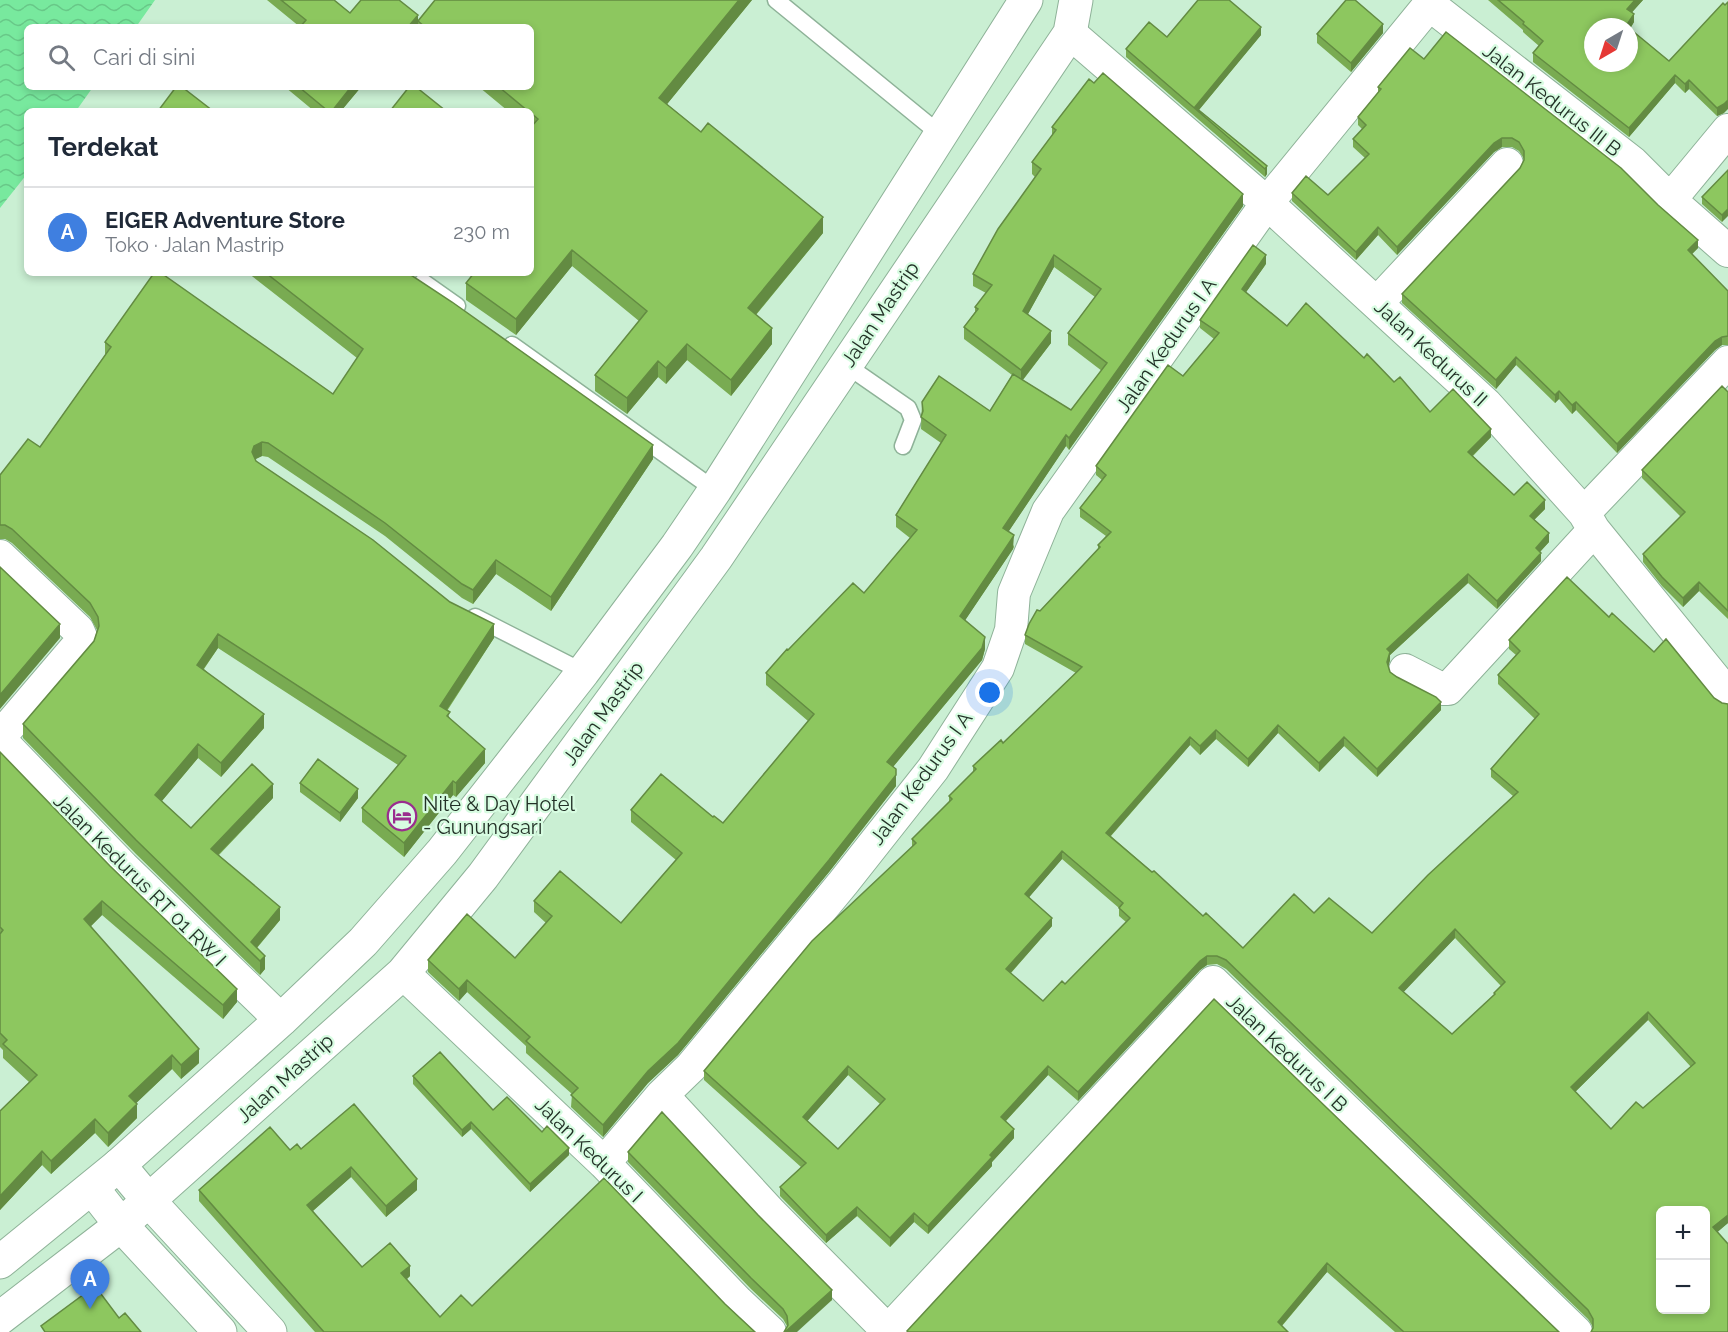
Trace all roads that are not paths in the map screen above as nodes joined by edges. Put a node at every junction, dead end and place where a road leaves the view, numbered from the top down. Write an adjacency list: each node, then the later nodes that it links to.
1 (776, 0): 7 (lane)
2 (1026, 0): 7 (main road, Jalan Mastrip)
3 (1076, 0): 5 (main road, Jalan Mastrip)
4 (1432, 3): 9 (street, Jalan Kedurus III B); 10 (street)
5 (1070, 33): 10 (street, Jalan Kedurus II); 17 (main road, Jalan Mastrip)
6 (1728, 130): 9 (street)
7 (941, 135): 19 (main road, Jalan Mastrip)
8 (1507, 164): 13 (street)
9 (1670, 200): 11 (street, Jalan Kedurus III B)
10 (1267, 203): 13 (street, Jalan Kedurus II); 29 (street, Jalan Kedurus I A)
11 (1728, 251)
12 (423, 282): 14 (lane)
13 (1377, 303): 20 (street, Jalan Kedurus II)
14 (472, 316)
15 (501, 337): 19 (lane)
16 (1728, 363): 20 (street)
17 (846, 365): 18 (lane); 27 (main road, Jalan Mastrip)
18 (903, 446)
19 (715, 490): 24 (main road, Jalan Mastrip)
20 (1589, 522): 23 (street); 25 (street, Jalan Kedurus II)
21 (0, 556): 26 (street)
22 (456, 607): 24 (lane)
23 (1405, 670)
24 (583, 672): 28 (main road, Jalan Mastrip)
25 (1728, 695)
26 (0, 739): 28 (street, Jalan Kedurus RT 01 RW I)
27 (404, 973): 30 (street, Jalan Kedurus I); 33 (main road, Jalan Mastrip)
28 (281, 1020): 31 (main road, Jalan Mastrip)
29 (662, 1095): 30 (street, Jalan Kedurus I A); 40 (street)
30 (604, 1163): 39 (street, Jalan Kedurus I)
31 (119, 1165): 32 (main road, Jalan Mastrip); 33 (main road)
32 (92, 1188): 34 (main road); 35 (main road, Jalan Mastrip)
33 (149, 1201): 34 (main road, Jalan Mastrip); 38 (main road)
34 (121, 1225): 36 (main road, Jalan Mastrip); 37 (main road)
35 (0, 1262)
36 (0, 1318)
37 (220, 1332)
38 (270, 1332)
39 (770, 1332)
40 (887, 1332): 41 (street, Jalan Kedurus I B)
41 (1576, 1332)

